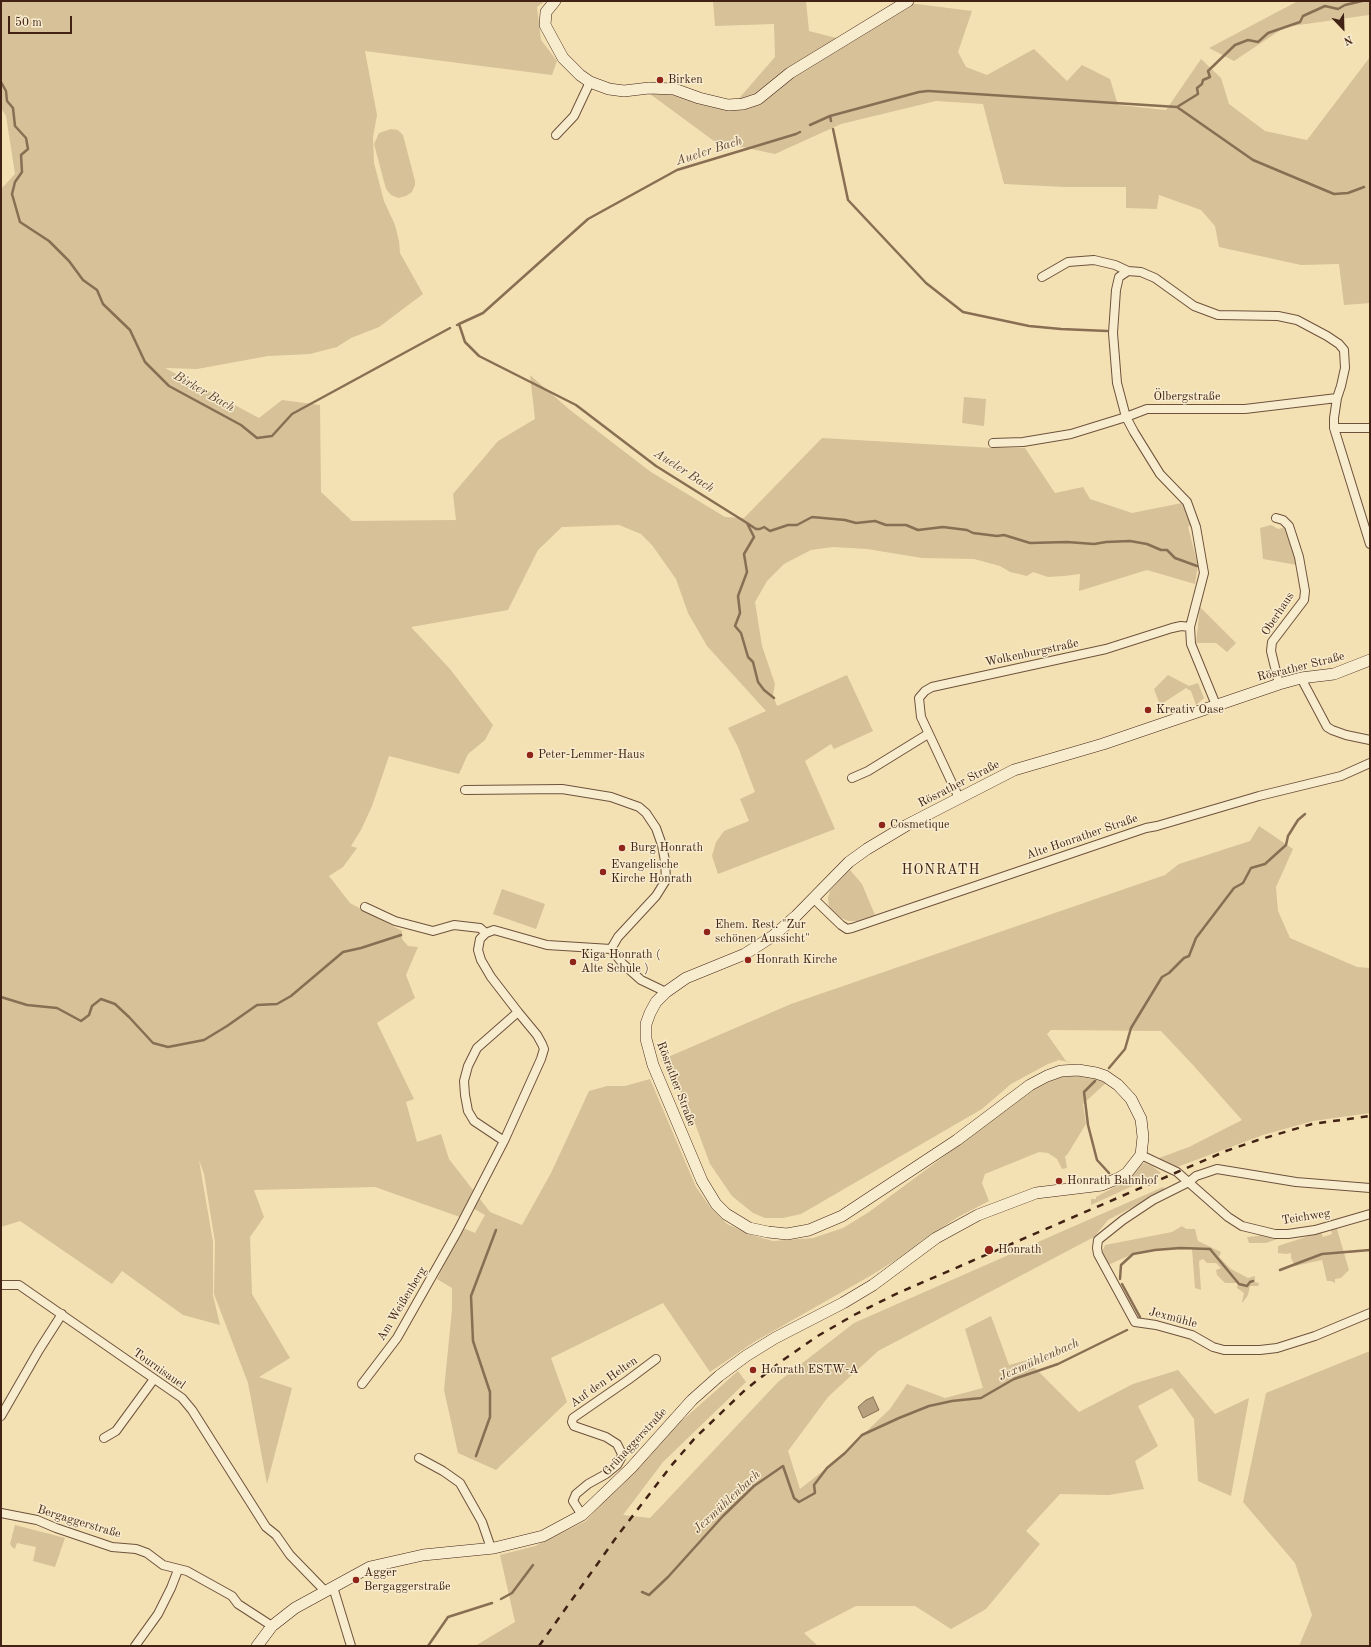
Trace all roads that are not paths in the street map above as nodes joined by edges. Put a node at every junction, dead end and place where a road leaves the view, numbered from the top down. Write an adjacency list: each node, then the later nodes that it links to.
1 (555, 1): 3 (street)
2 (908, 1): 3 (street)
3 (590, 82): 4 (street)
4 (556, 135)
5 (1128, 271): 6 (street); 7 (street); 8 (street)
6 (1042, 277)
7 (1337, 398): 8 (street, Ölbergstraße); 9 (street)
8 (1126, 417): 11 (street, Ölbergstraße); 14 (street)
9 (1334, 428): 10 (street); 13 (street)
10 (1370, 428)
11 (994, 443)
12 (1276, 518): 17 (street, Oberhaus)
13 (1370, 544)
14 (1190, 627): 18 (street); 19 (street, Wolkenburgstraße)
15 (1370, 660): 16 (street, Rösrather Straße)
16 (1301, 678): 17 (street, Rösrather Straße); 20 (street)
17 (1279, 684): 18 (street, Rösrather Straße)
18 (1216, 705): 24 (street, Rösrather Straße)
19 (928, 734): 22 (street); 24 (street, Wolkenburgstraße)
20 (1370, 740)
21 (1370, 763): 25 (street, Alte Honrather Straße)
22 (852, 778)
23 (465, 790): 28 (street)
24 (959, 798): 25 (street, Rösrather Straße)
25 (813, 898): 29 (street, Rösrather Straße)
26 (365, 907): 27 (street)
27 (486, 933): 28 (street); 30 (street)
28 (611, 949): 29 (street)
29 (666, 992): 32 (street, Rösrather Straße)
30 (518, 1012): 31 (street, Am Weißenberg); 31 (street)
31 (504, 1141): 41 (street, Am Weißenberg)
32 (1141, 1155): 33 (street); 46 (street, Grünaggerstraße)
33 (1189, 1182): 34 (street, Jexmühle); 35 (street, Teichweg); 37 (street, Jexmühle)
34 (1370, 1188)
35 (1370, 1214)
36 (1, 1285): 38 (street, Tournisauel)
37 (1370, 1313)
38 (62, 1314): 40 (street, Tournisauel); 42 (street)
39 (656, 1359): 46 (street, Auf den Helten)
40 (154, 1379): 43 (street); 49 (street, Tournisauel)
41 (362, 1384)
42 (1, 1416)
43 (104, 1438)
44 (419, 1458): 47 (street)
45 (1, 1513): 48 (street, Bergaggerstraße)
46 (582, 1515): 47 (street, Grünaggerstraße)
47 (491, 1548): 49 (street, Grünaggerstraße)
48 (178, 1570): 50 (street, Bergaggerstraße); 51 (street)
49 (329, 1589): 50 (street, Grünaggerstraße); 53 (street)
50 (272, 1626): 52 (street, Grünaggerstraße)
51 (135, 1646)
52 (257, 1646)
53 (351, 1646)

